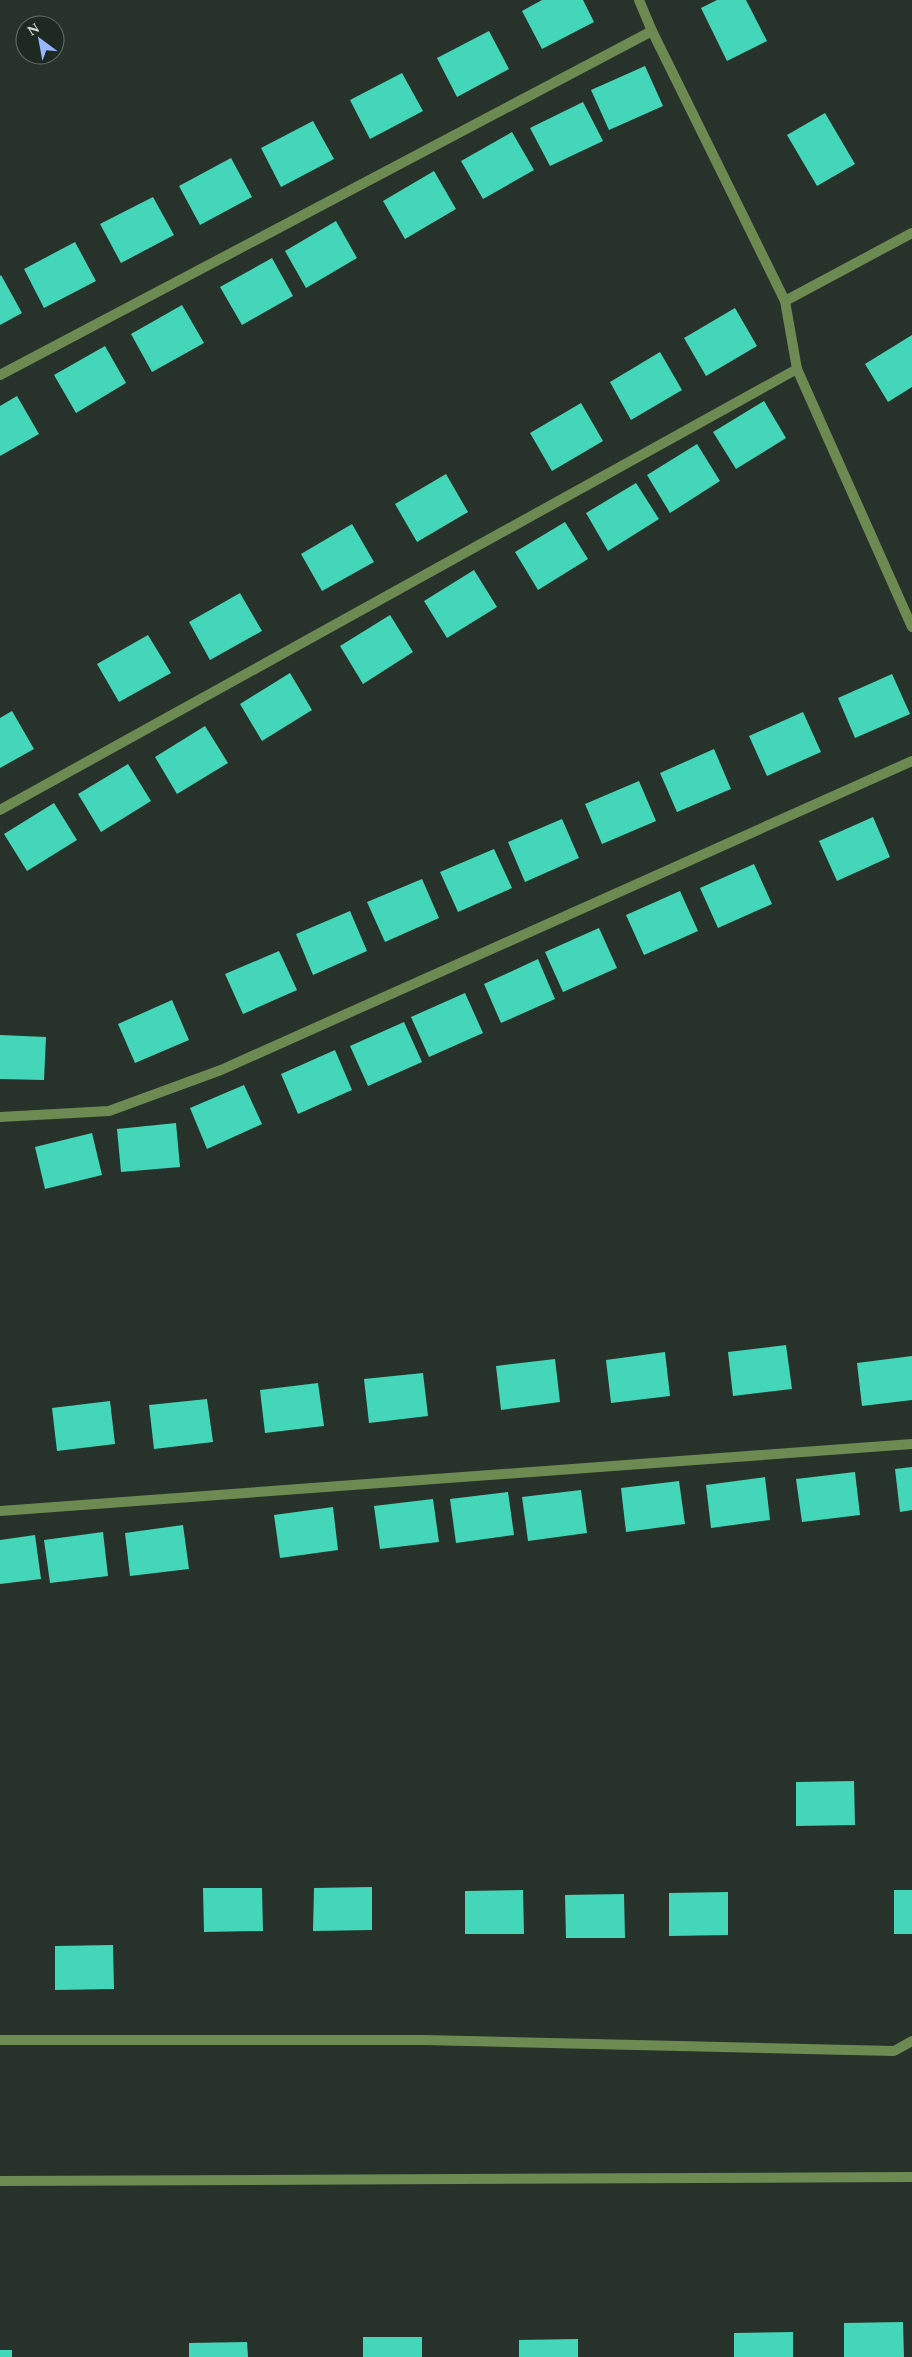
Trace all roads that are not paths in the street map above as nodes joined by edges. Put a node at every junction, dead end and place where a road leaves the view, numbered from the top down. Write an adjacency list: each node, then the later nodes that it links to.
1 (640, 0): 2 (street)
2 (652, 31): 4 (street); 6 (street)
3 (912, 233): 4 (street)
4 (785, 301): 5 (street)
5 (797, 369): 7 (street); 9 (street)
6 (0, 375)
7 (912, 627)
8 (912, 761): 10 (street)
9 (0, 810)
10 (0, 1117)
11 (912, 1444): 12 (street)
12 (0, 1511)
13 (0, 2040): 14 (street)
14 (912, 2041)
15 (912, 2177): 16 (street)
16 (0, 2181)

